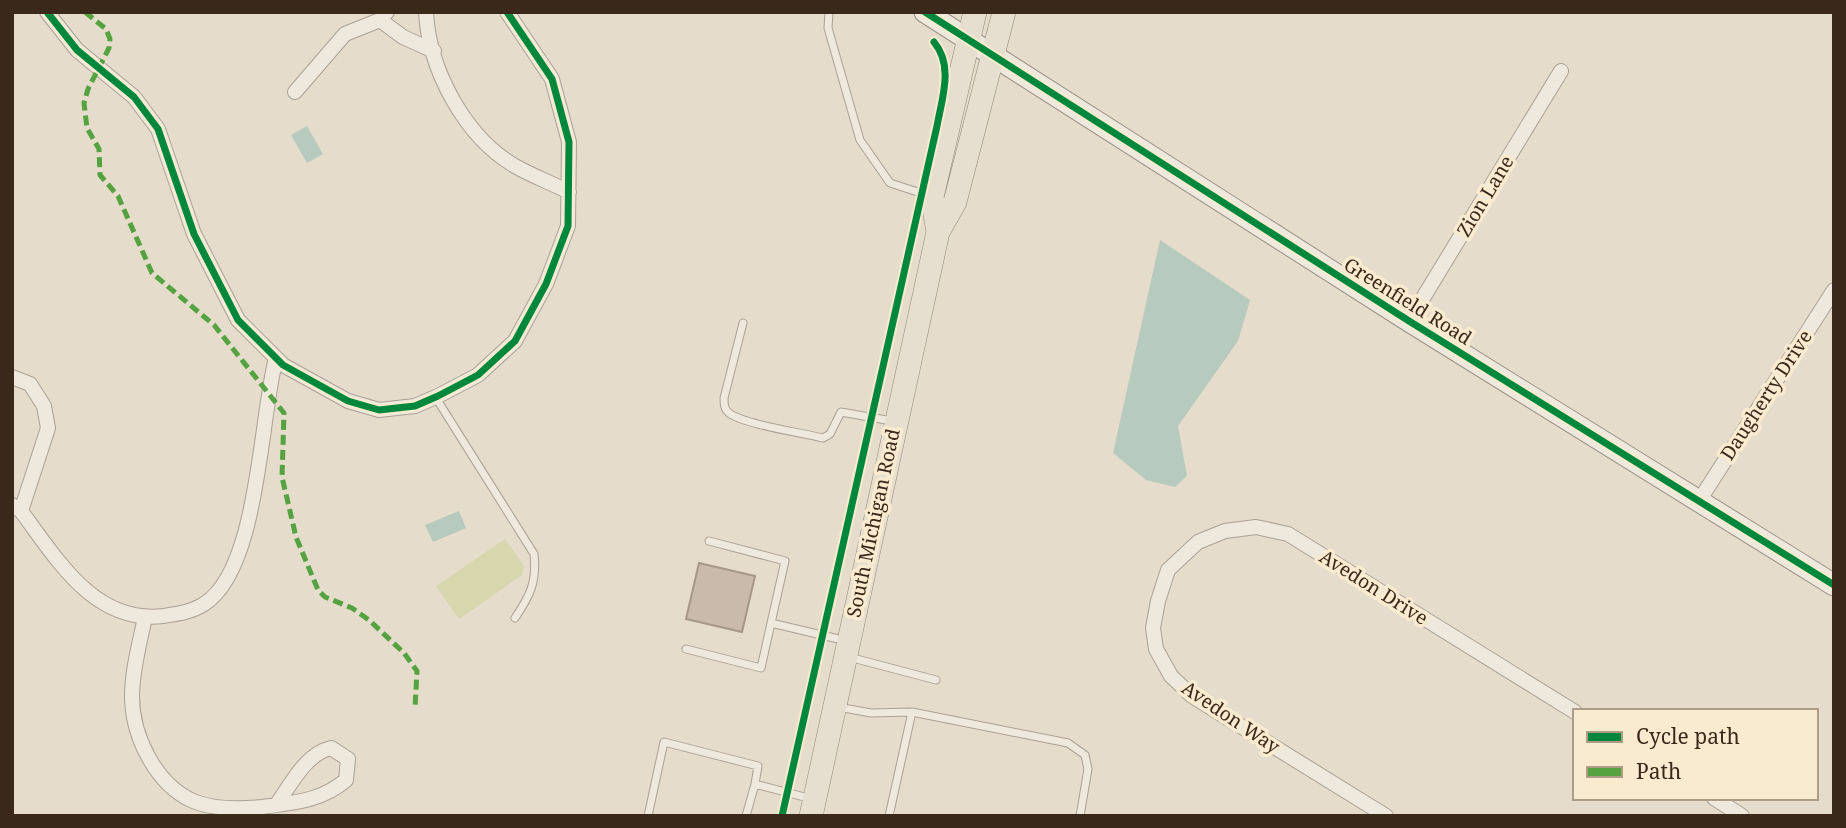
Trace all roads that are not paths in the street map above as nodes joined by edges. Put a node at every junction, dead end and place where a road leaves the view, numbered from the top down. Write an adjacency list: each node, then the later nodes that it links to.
1 (47, 12): 20 (street)
2 (426, 12): 10 (street)
3 (507, 12): 14 (street)
4 (829, 12): 15 (lane)
5 (925, 12): 9 (street, Greenfield Road)
6 (975, 12): 9 (main road, South Michigan Road)
7 (1004, 12): 11 (main road, South Michigan Road)
8 (383, 16): 10 (street); 13 (street)
9 (968, 41): 11 (street, Greenfield Road); 15 (main road, South Michigan Road)
10 (434, 51): 14 (street)
11 (994, 57): 16 (main road, South Michigan Road); 18 (street, Greenfield Road)
12 (1561, 71): 18 (street, Zion Lane)
13 (295, 92)
14 (569, 192): 22 (street)
15 (932, 197): 16 (main road, South Michigan Road)
16 (938, 232): 23 (main road, South Michigan Road)
17 (1834, 290): 24 (street, Daugherty Drive)
18 (1409, 321): 24 (street, Greenfield Road)
19 (743, 323): 23 (lane)
20 (276, 358): 22 (street); 29 (street)
21 (12, 377): 25 (street)
22 (435, 397): 30 (lane)
23 (895, 421): 33 (main road, South Michigan Road)
24 (1699, 501): 28 (street, Greenfield Road)
25 (17, 508): 29 (street)
26 (709, 541): 31 (lane)
27 (1168, 570): 36 (street, Avedon Drive); 46 (street, Avedon Way)
28 (1834, 585)
29 (145, 617): 40 (street)
30 (515, 618)
31 (771, 623): 32 (lane); 33 (lane)
32 (686, 649)
33 (846, 649): 34 (lane); 35 (main road, South Michigan Road)
34 (936, 680)
35 (834, 707): 37 (lane); 41 (main road, South Michigan Road)
36 (1573, 711)
37 (912, 712): 44 (lane); 45 (lane)
38 (755, 784): 41 (lane); 42 (lane); 43 (lane)
39 (1717, 800): 47 (street)
40 (276, 805): 40 (street)
41 (812, 808)
42 (648, 816)
43 (746, 816)
44 (889, 816)
45 (1080, 816)
46 (1386, 816)
47 (1742, 816)

